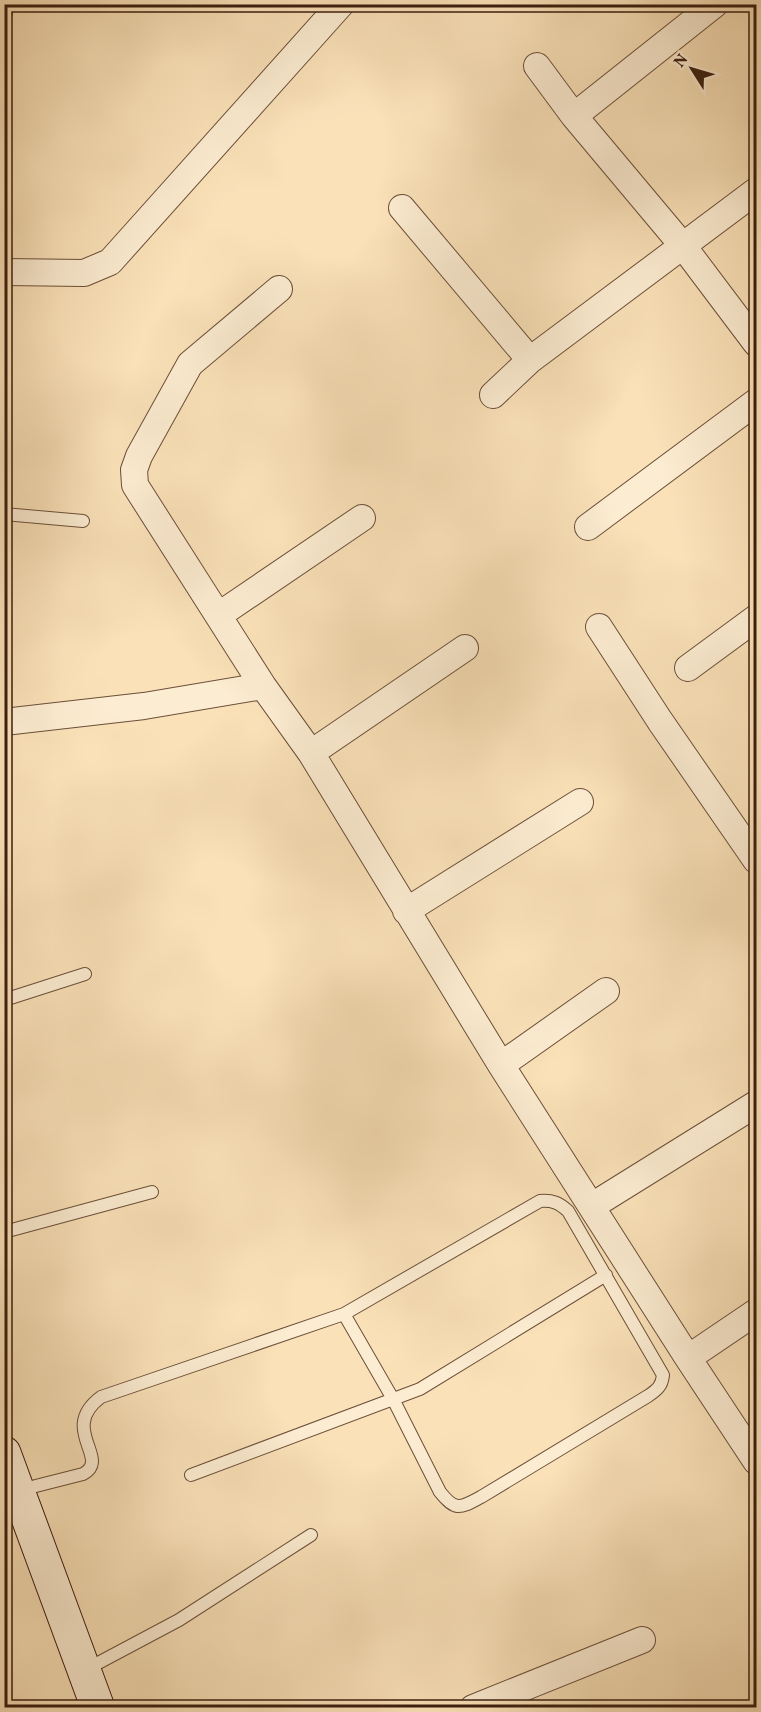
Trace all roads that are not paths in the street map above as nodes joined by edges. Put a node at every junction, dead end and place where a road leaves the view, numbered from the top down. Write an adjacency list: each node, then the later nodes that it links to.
1 (8, 4): 4 (lane)
2 (341, 4): 10 (street)
3 (715, 4): 6 (street)
4 (4, 21)
5 (537, 66): 6 (street)
6 (574, 117): 9 (street)
7 (756, 191): 9 (street)
8 (402, 208): 13 (street)
9 (683, 246): 12 (street); 13 (street)
10 (4, 272)
11 (279, 288): 20 (street)
12 (756, 343)
13 (530, 360): 14 (street)
14 (494, 396)
15 (756, 402): 19 (street)
16 (4, 514): 18 (lane)
17 (362, 518): 20 (street)
18 (83, 521)
19 (588, 527)
20 (219, 615): 25 (street)
21 (756, 618): 24 (street)
22 (599, 627): 29 (street)
23 (465, 648): 27 (street)
24 (688, 668)
25 (263, 686): 26 (street); 27 (street)
26 (4, 722)
27 (311, 753): 30 (street)
28 (580, 802): 30 (street)
29 (756, 860)
30 (406, 910): 34 (street)
31 (85, 974): 33 (lane)
32 (606, 991): 34 (street)
33 (4, 1000)
34 (501, 1065): 37 (street)
35 (756, 1104): 37 (street)
36 (152, 1192): 38 (lane)
37 (592, 1206): 42 (street)
38 (4, 1232)
39 (606, 1275): 41 (lane); 43 (lane); 43 (lane)
40 (756, 1312): 42 (street)
41 (344, 1314): 43 (lane); 47 (lane)
42 (688, 1358): 45 (street)
43 (393, 1399): 46 (lane)
44 (4, 1453): 47 (street)
45 (756, 1461)
46 (191, 1475)
47 (19, 1490): 50 (street)
48 (310, 1535): 50 (lane)
49 (642, 1640): 52 (street)
50 (84, 1671): 51 (street)
51 (98, 1707)
52 (473, 1707)

